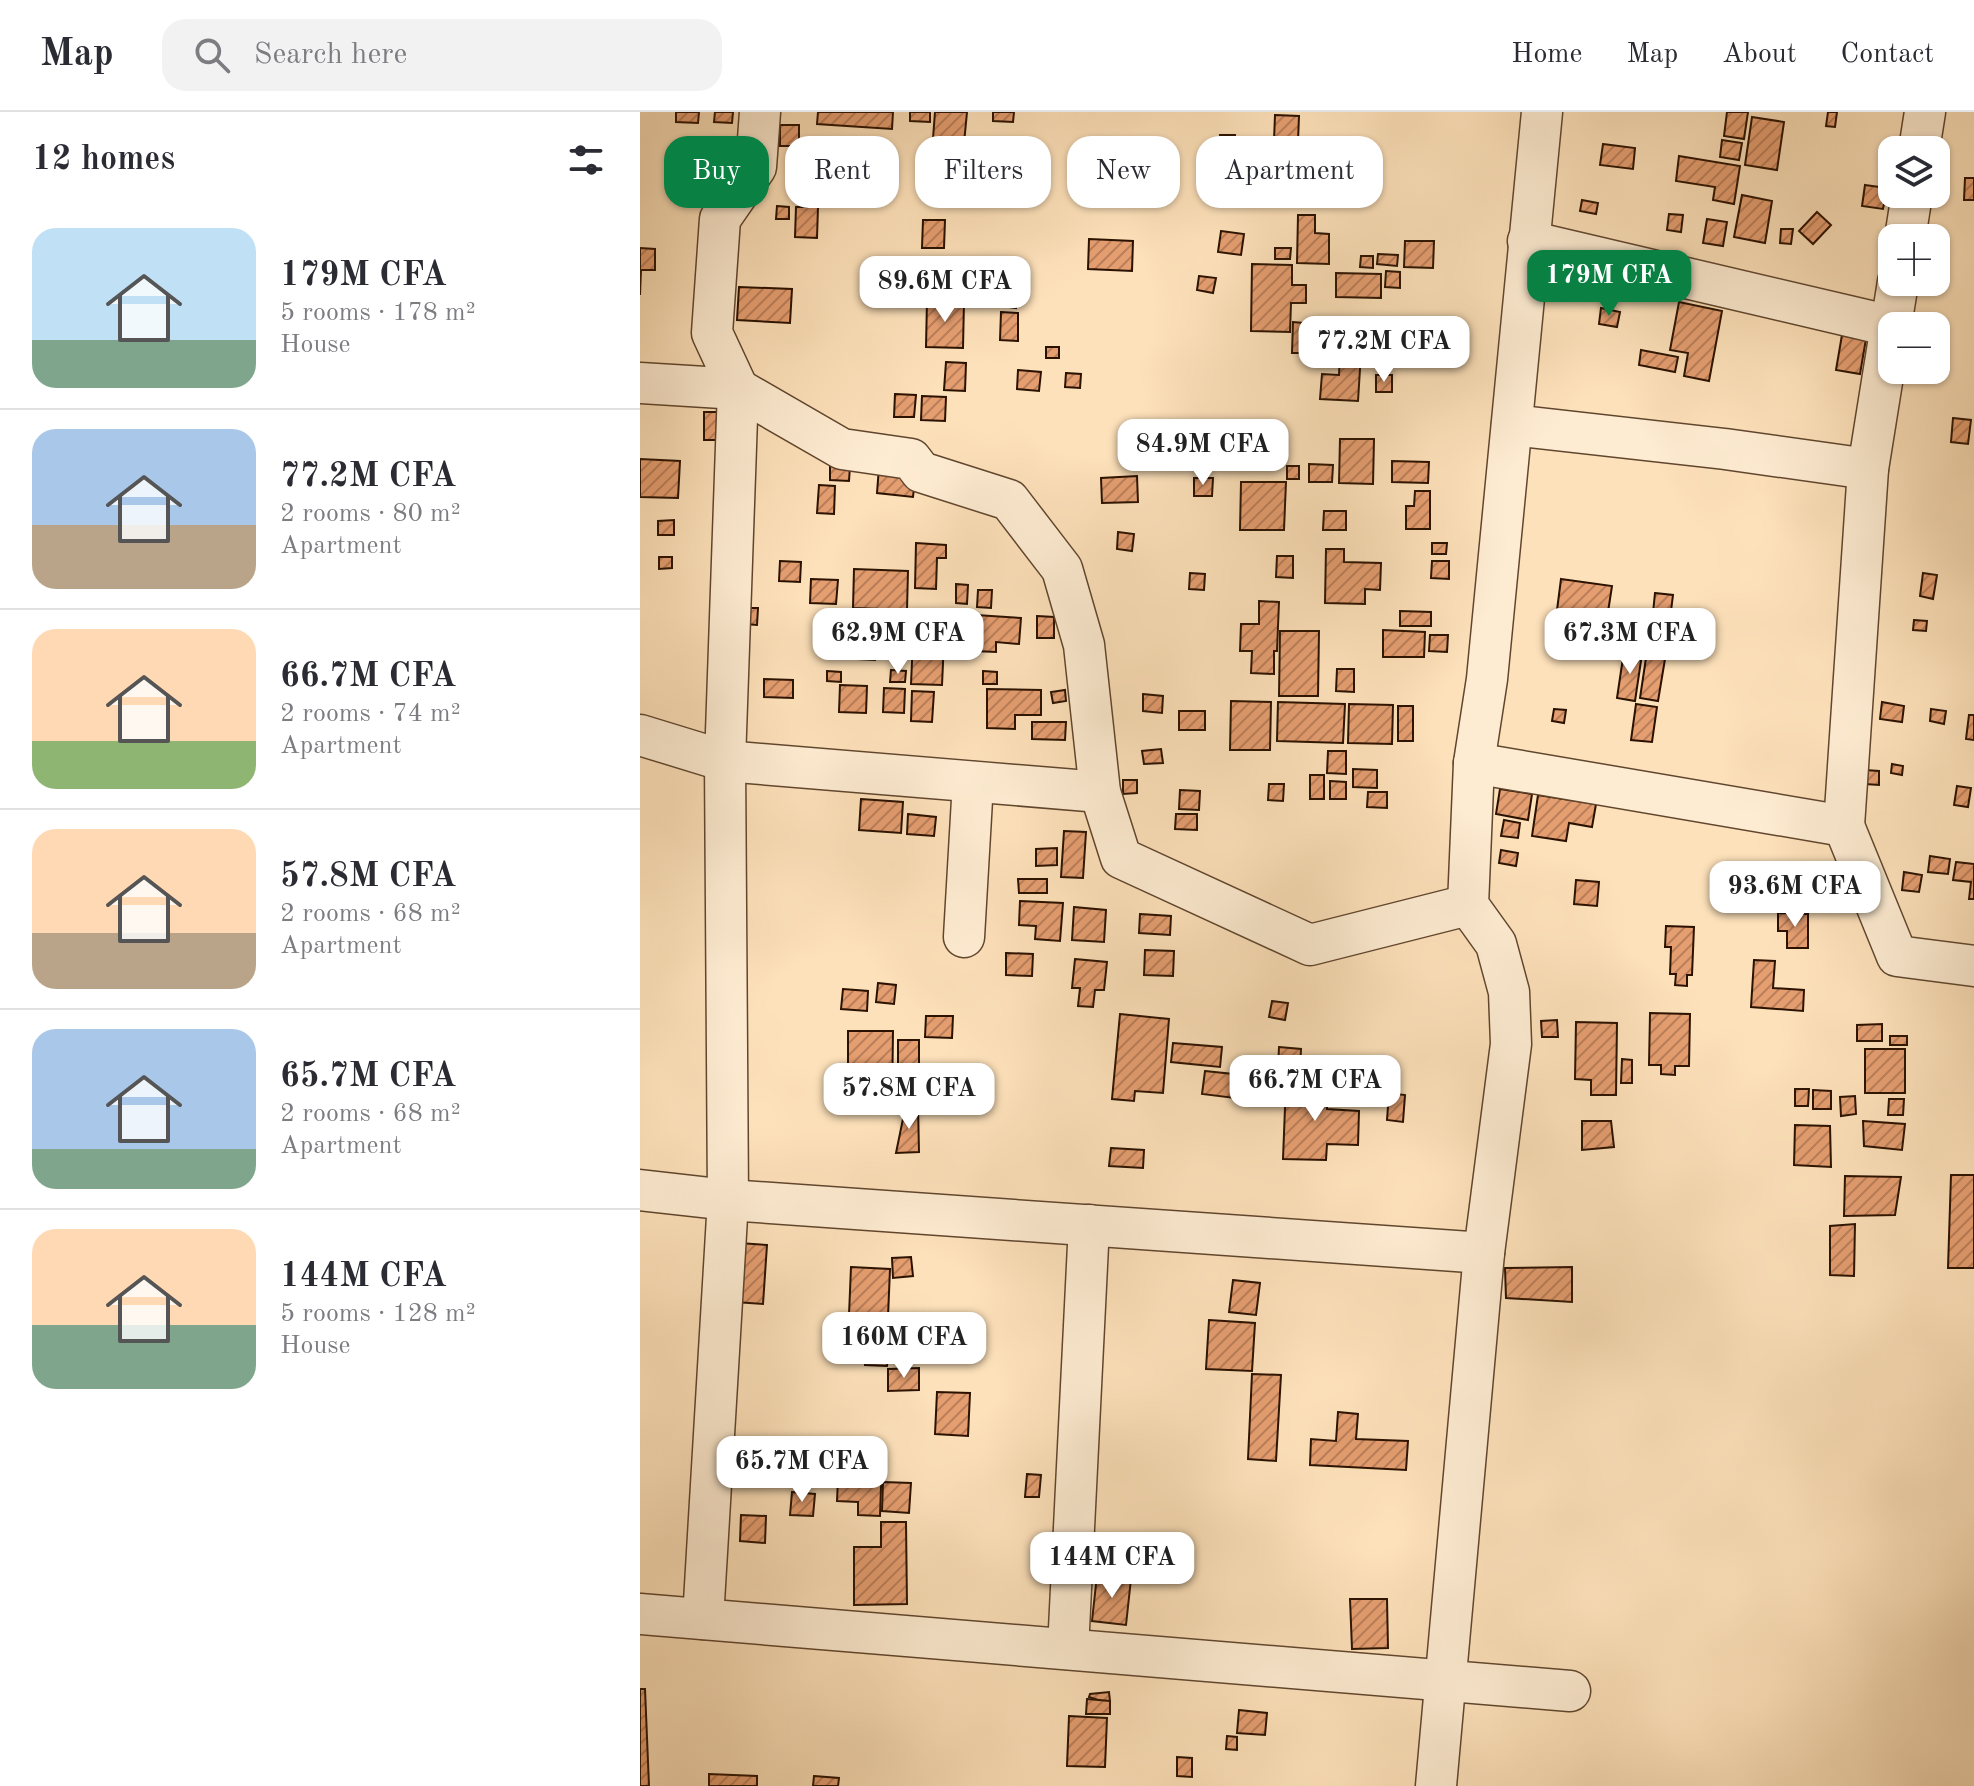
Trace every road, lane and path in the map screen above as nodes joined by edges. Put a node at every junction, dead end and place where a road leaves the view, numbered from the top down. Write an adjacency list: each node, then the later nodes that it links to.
1 (760, 112): 9 (street)
2 (1542, 112): 5 (street)
3 (1925, 112): 4 (street)
4 (1921, 136)
5 (1528, 241): 6 (street); 10 (street)
6 (1878, 323)
7 (640, 383): 9 (street)
8 (1882, 384): 11 (street)
9 (738, 389): 13 (street); 16 (street)
10 (1512, 425): 11 (street); 14 (street)
11 (1868, 469): 17 (street)
12 (640, 735): 13 (street)
13 (725, 761): 15 (street); 22 (street)
14 (1474, 763): 17 (street); 18 (street)
15 (973, 782): 16 (street); 19 (street)
16 (1100, 792): 18 (street)
17 (1844, 826): 20 (street)
18 (1468, 905): 24 (street)
19 (964, 937)
20 (1974, 966)
21 (640, 1190): 22 (street)
22 (728, 1200): 23 (street); 26 (street)
23 (1089, 1225): 24 (street); 27 (street)
24 (1484, 1253): 28 (street)
25 (640, 1614): 26 (street)
26 (703, 1619): 27 (street)
27 (1068, 1649): 28 (street)
28 (1445, 1681): 29 (street); 30 (street)
29 (1570, 1691)
30 (1436, 1786)

